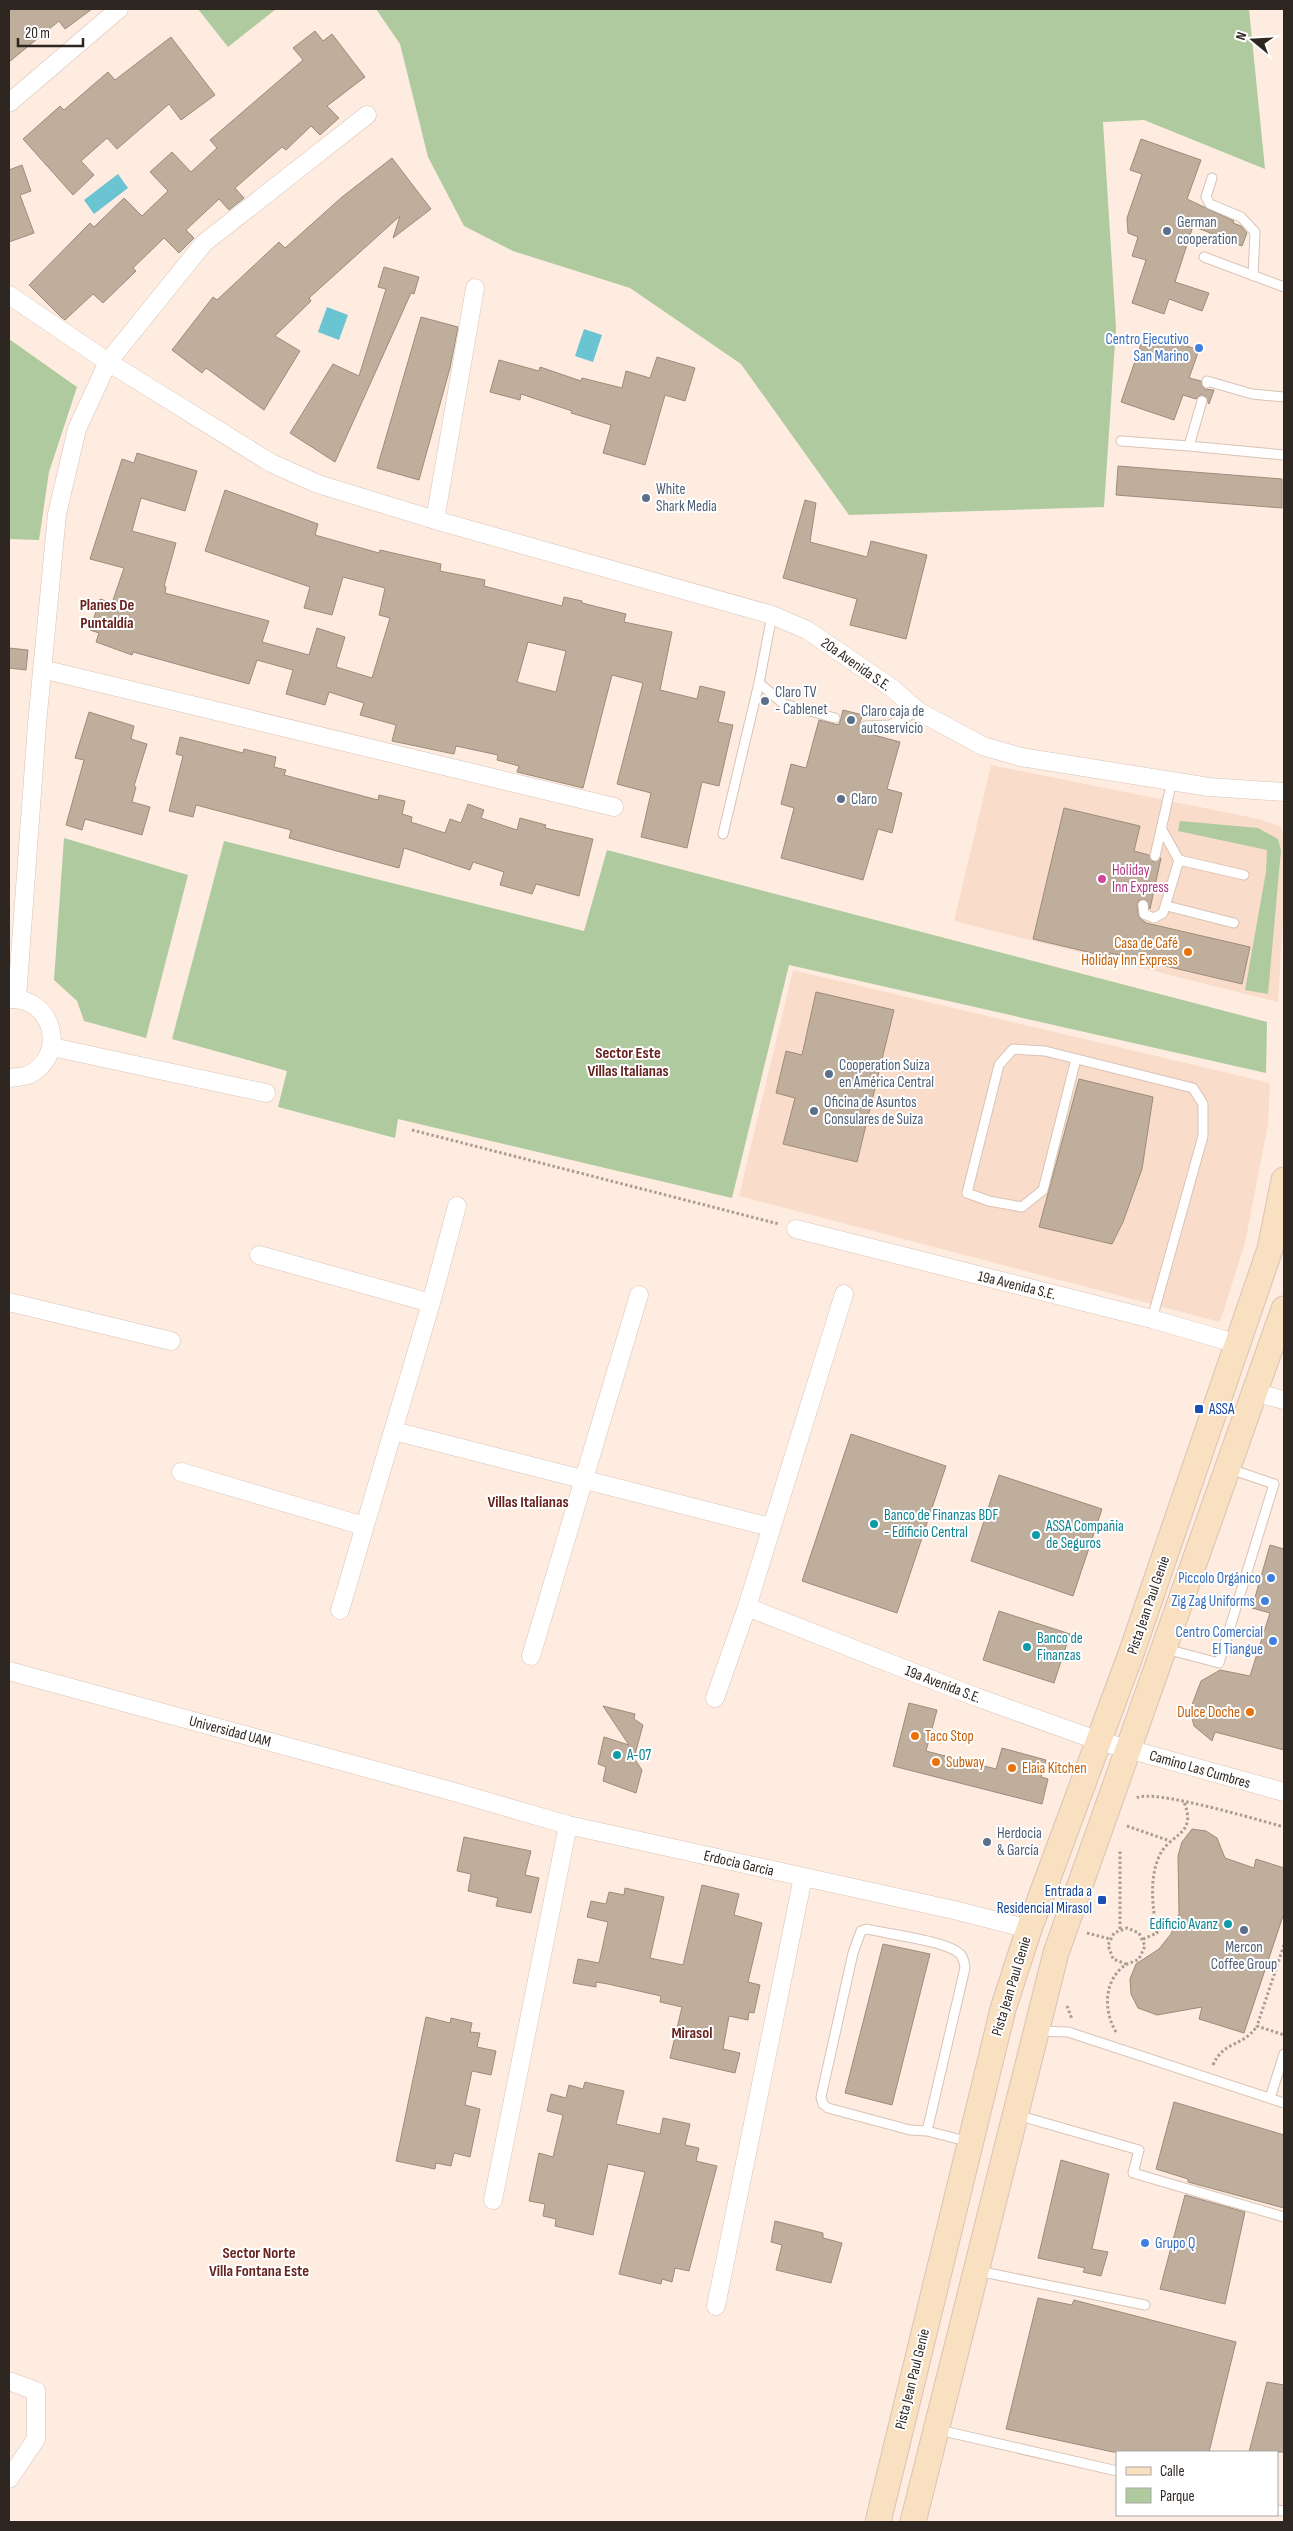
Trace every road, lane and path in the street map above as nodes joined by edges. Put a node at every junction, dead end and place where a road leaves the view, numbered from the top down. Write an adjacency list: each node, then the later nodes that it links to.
1 (118, 9): 2 (street)
2 (9, 103)
3 (366, 115): 10 (street)
4 (1212, 178): 6 (lane)
5 (1204, 257): 6 (lane)
6 (1253, 276): 7 (lane)
7 (1284, 287)
8 (475, 288): 17 (street)
9 (9, 295): 10 (street, 20a Avenida S.E.)
10 (108, 362): 17 (street, 20a Avenida S.E.); 19 (street)
11 (1207, 383): 12 (lane)
12 (1284, 397)
13 (1202, 401): 15 (lane)
14 (1121, 441): 15 (lane)
15 (1189, 446): 16 (lane)
16 (1284, 456)
17 (435, 520): 18 (street, 20a Avenida S.E.)
18 (772, 615): 20 (lane); 21 (street, 20a Avenida S.E.)
19 (42, 668): 26 (street); 35 (street)
20 (759, 683): 22 (lane); 28 (lane)
21 (918, 711): 23 (lane); 24 (street, 20a Avenida S.E.)
22 (835, 718)
23 (865, 726)
24 (1172, 781): 25 (street, 20a Avenida S.E.); 27 (lane)
25 (1284, 792)
26 (614, 807)
27 (1162, 830): 29 (lane); 30 (lane)
28 (724, 834)
29 (1155, 856)
30 (1178, 860): 31 (lane); 33 (lane)
31 (1244, 875)
32 (1143, 905): 33 (lane)
33 (1166, 906): 34 (lane)
34 (1234, 923)
35 (13, 999): 36 (street)
36 (52, 1047): 38 (street); 39 (street)
37 (1076, 1059): 37 (lane); 51 (lane)
38 (9, 1078)
39 (266, 1093)
40 (412, 1130): 43 (path)
41 (1284, 1180): 53 (main road, Pista Jean Paul Genie)
42 (457, 1206): 49 (street)
43 (796, 1229): 51 (street, 19a Avenida S.E.)
44 (259, 1255): 49 (street)
45 (1284, 1260): 53 (main road)
46 (844, 1294): 62 (street)
47 (639, 1295): 59 (street)
48 (9, 1302): 52 (street)
49 (431, 1303): 56 (street)
50 (1284, 1309): 54 (main road, Pista Jean Paul Genie)
51 (1152, 1319): 53 (street, 19a Avenida S.E.)
52 (171, 1342)
53 (1238, 1344): 60 (main road); 69 (main road, Pista Jean Paul Genie)
54 (1256, 1393): 55 (street); 57 (main road, Pista Jean Paul Genie)
55 (1284, 1400)
56 (394, 1431): 59 (street); 61 (street)
57 (1228, 1469): 60 (main road, Pista Jean Paul Genie); 65 (lane)
58 (181, 1472): 61 (street)
59 (582, 1481): 62 (street); 66 (street)
60 (1212, 1512): 65 (main road, Pista Jean Paul Genie)
61 (364, 1526): 64 (street)
62 (770, 1527): 63 (street)
63 (747, 1607): 68 (street); 69 (street, 19a Avenida S.E.)
64 (340, 1610)
65 (1164, 1648): 69 (main road, Pista Jean Paul Genie)
66 (531, 1656)
67 (9, 1671): 70 (street, Universidad UAM)
68 (715, 1698)
69 (1114, 1745): 71 (street, Camino Las Cumbres); 85 (main road, Pista Jean Paul Genie); 95 (main road, Pista Jean Paul Genie)
70 (451, 1791): 75 (street, Erdocia Garcia)
71 (1284, 1792)
72 (1184, 1801): 73 (path); 77 (path); 79 (path)
73 (1135, 1803)
74 (1130, 1817): 76 (path)
75 (568, 1825): 83 (street, Erdocia Garcia); 105 (street)
76 (1127, 1826): 78 (path); 79 (path)
77 (1284, 1827)
78 (1125, 1834)
79 (1170, 1841): 89 (path)
80 (1122, 1842): 81 (path)
81 (1120, 1850): 82 (path); 86 (path)
82 (1116, 1859)
83 (803, 1877): 85 (street, Erdocia Garcia); 109 (street)
84 (1091, 1923): 87 (path)
85 (1029, 1929): 104 (main road, Pista Jean Paul Genie)
86 (1120, 1929): 88 (path); 89 (path)
87 (1087, 1933): 88 (path); 90 (path)
88 (1110, 1938): 92 (path)
89 (1143, 1939): 92 (path)
90 (1084, 1941)
91 (1284, 1945): 94 (path)
92 (1126, 1964): 97 (path)
93 (1065, 2002): 95 (path)
94 (1258, 2026): 96 (path); 99 (path)
95 (1045, 2031): 97 (lane); 102 (main road, Pista Jean Paul Genie)
96 (1284, 2035)
97 (1131, 2052): 99 (lane)
98 (1284, 2054): 100 (lane)
99 (1207, 2078): 100 (lane)
100 (1270, 2098): 101 (lane)
101 (1284, 2103)
102 (1014, 2114): 106 (lane); 107 (main road, Pista Jean Paul Genie)
103 (927, 2131): 103 (lane); 104 (lane)
104 (970, 2142): 114 (main road, Pista Jean Paul Genie)
105 (493, 2200)
106 (1284, 2217)
107 (976, 2270): 108 (lane); 111 (main road, Pista Jean Paul Genie)
108 (1145, 2305)
109 (716, 2306)
110 (9, 2380): 113 (street)
111 (936, 2430): 112 (lane); 115 (main road, Pista Jean Paul Genie)
112 (1116, 2471)
113 (9, 2479)
114 (878, 2522)
115 (913, 2522)

